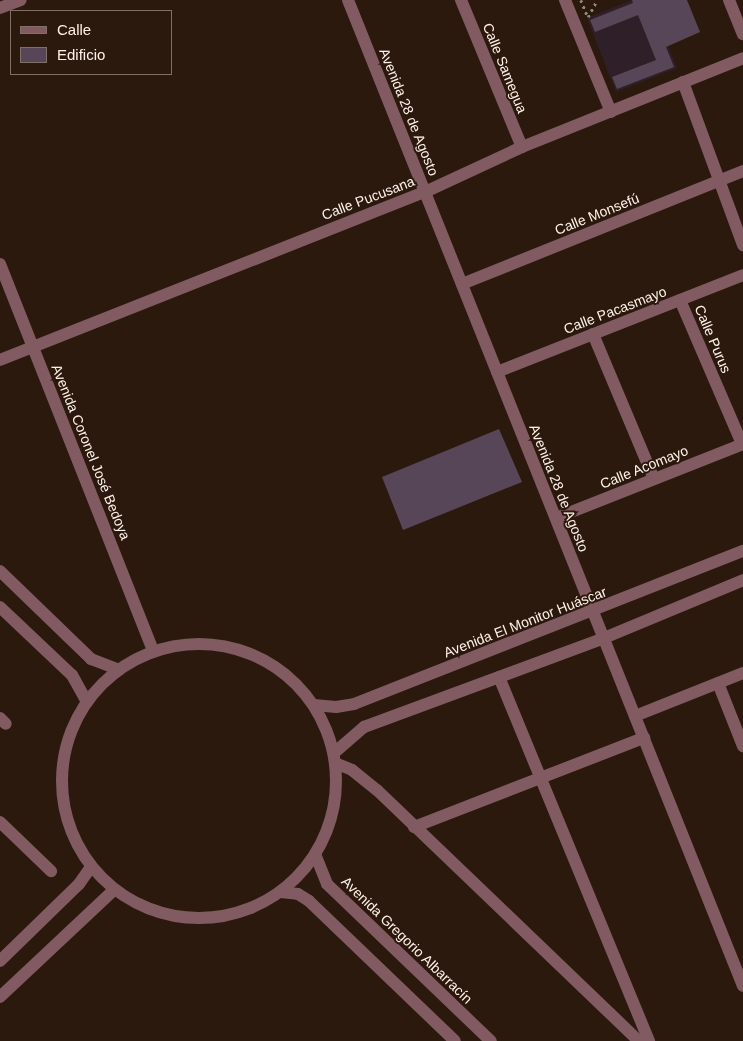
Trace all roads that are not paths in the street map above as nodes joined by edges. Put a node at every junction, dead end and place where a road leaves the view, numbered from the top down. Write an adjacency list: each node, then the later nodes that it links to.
1 (21, 0): 6 (street)
2 (348, 0): 14 (street, Avenida 28 de Agosto)
3 (461, 0): 11 (street, Calle Samegua)
4 (564, 0): 10 (street)
5 (729, 0): 7 (street)
6 (0, 8)
7 (743, 34)
8 (743, 58): 9 (street, Calle Pucusana)
9 (683, 82): 10 (street, Calle Pucusana); 13 (street)
10 (611, 112): 11 (street, Calle Pucusana)
11 (522, 147): 14 (street, Calle Pucusana)
12 (743, 171): 13 (street, Calle Monsefú)
13 (718, 181): 15 (street); 18 (street, Calle Monsefú)
14 (425, 192): 18 (street, Avenida 28 de Agosto); 21 (street, Calle Pucusana)
15 (743, 245)
16 (0, 264): 21 (street, Avenida Coronel José Bedoya)
17 (743, 276): 19 (street, Calle Pacasmayo)
18 (462, 284): 23 (street, Avenida 28 de Agosto)
19 (680, 300): 20 (street, Calle Pacasmayo); 24 (street, Calle Purus)
20 (593, 334): 23 (street, Calle Pacasmayo); 25 (street)
21 (33, 346): 22 (street, Calle Pucusana); 33 (street, Avenida Coronel José Bedoya)
22 (0, 360)
23 (497, 372): 26 (street, Avenida 28 de Agosto)
24 (742, 444): 25 (street, Calle Acomayo)
25 (654, 479): 26 (street, Calle Acomayo)
26 (556, 518): 31 (street, Avenida 28 de Agosto)
27 (743, 551): 31 (street, Avenida El Monitor Huáscar)
28 (0, 571): 34 (street)
29 (743, 580): 32 (street)
30 (0, 607): 38 (street)
31 (593, 612): 32 (street, Avenida 28 de Agosto); 39 (street, Avenida El Monitor Huáscar)
32 (604, 638): 36 (street); 40 (street, Avenida 28 de Agosto)
33 (154, 652): 34 (street); 39 (street)
34 (119, 670): 38 (street)
35 (743, 673): 37 (street)
36 (499, 677): 43 (street); 44 (street)
37 (718, 683): 40 (street); 42 (street)
38 (87, 702): 48 (street)
39 (314, 704): 43 (street)
40 (635, 716): 41 (street, Avenida 28 de Agosto)
41 (644, 738): 44 (street); 53 (street, Avenida 28 de Agosto)
42 (743, 746)
43 (335, 758): 46 (street); 47 (street)
44 (541, 777): 46 (street); 58 (street)
45 (0, 822): 49 (street)
46 (414, 826): 57 (street)
47 (315, 854): 51 (street); 56 (street, Avenida Gregorio Albarracín)
48 (91, 867): 50 (street); 52 (street)
49 (51, 872)
50 (114, 890): 51 (street); 54 (street)
51 (280, 892): 55 (street)
52 (0, 961)
53 (743, 986)
54 (0, 997)
55 (455, 1041)
56 (491, 1041)
57 (640, 1041)
58 (649, 1041)

